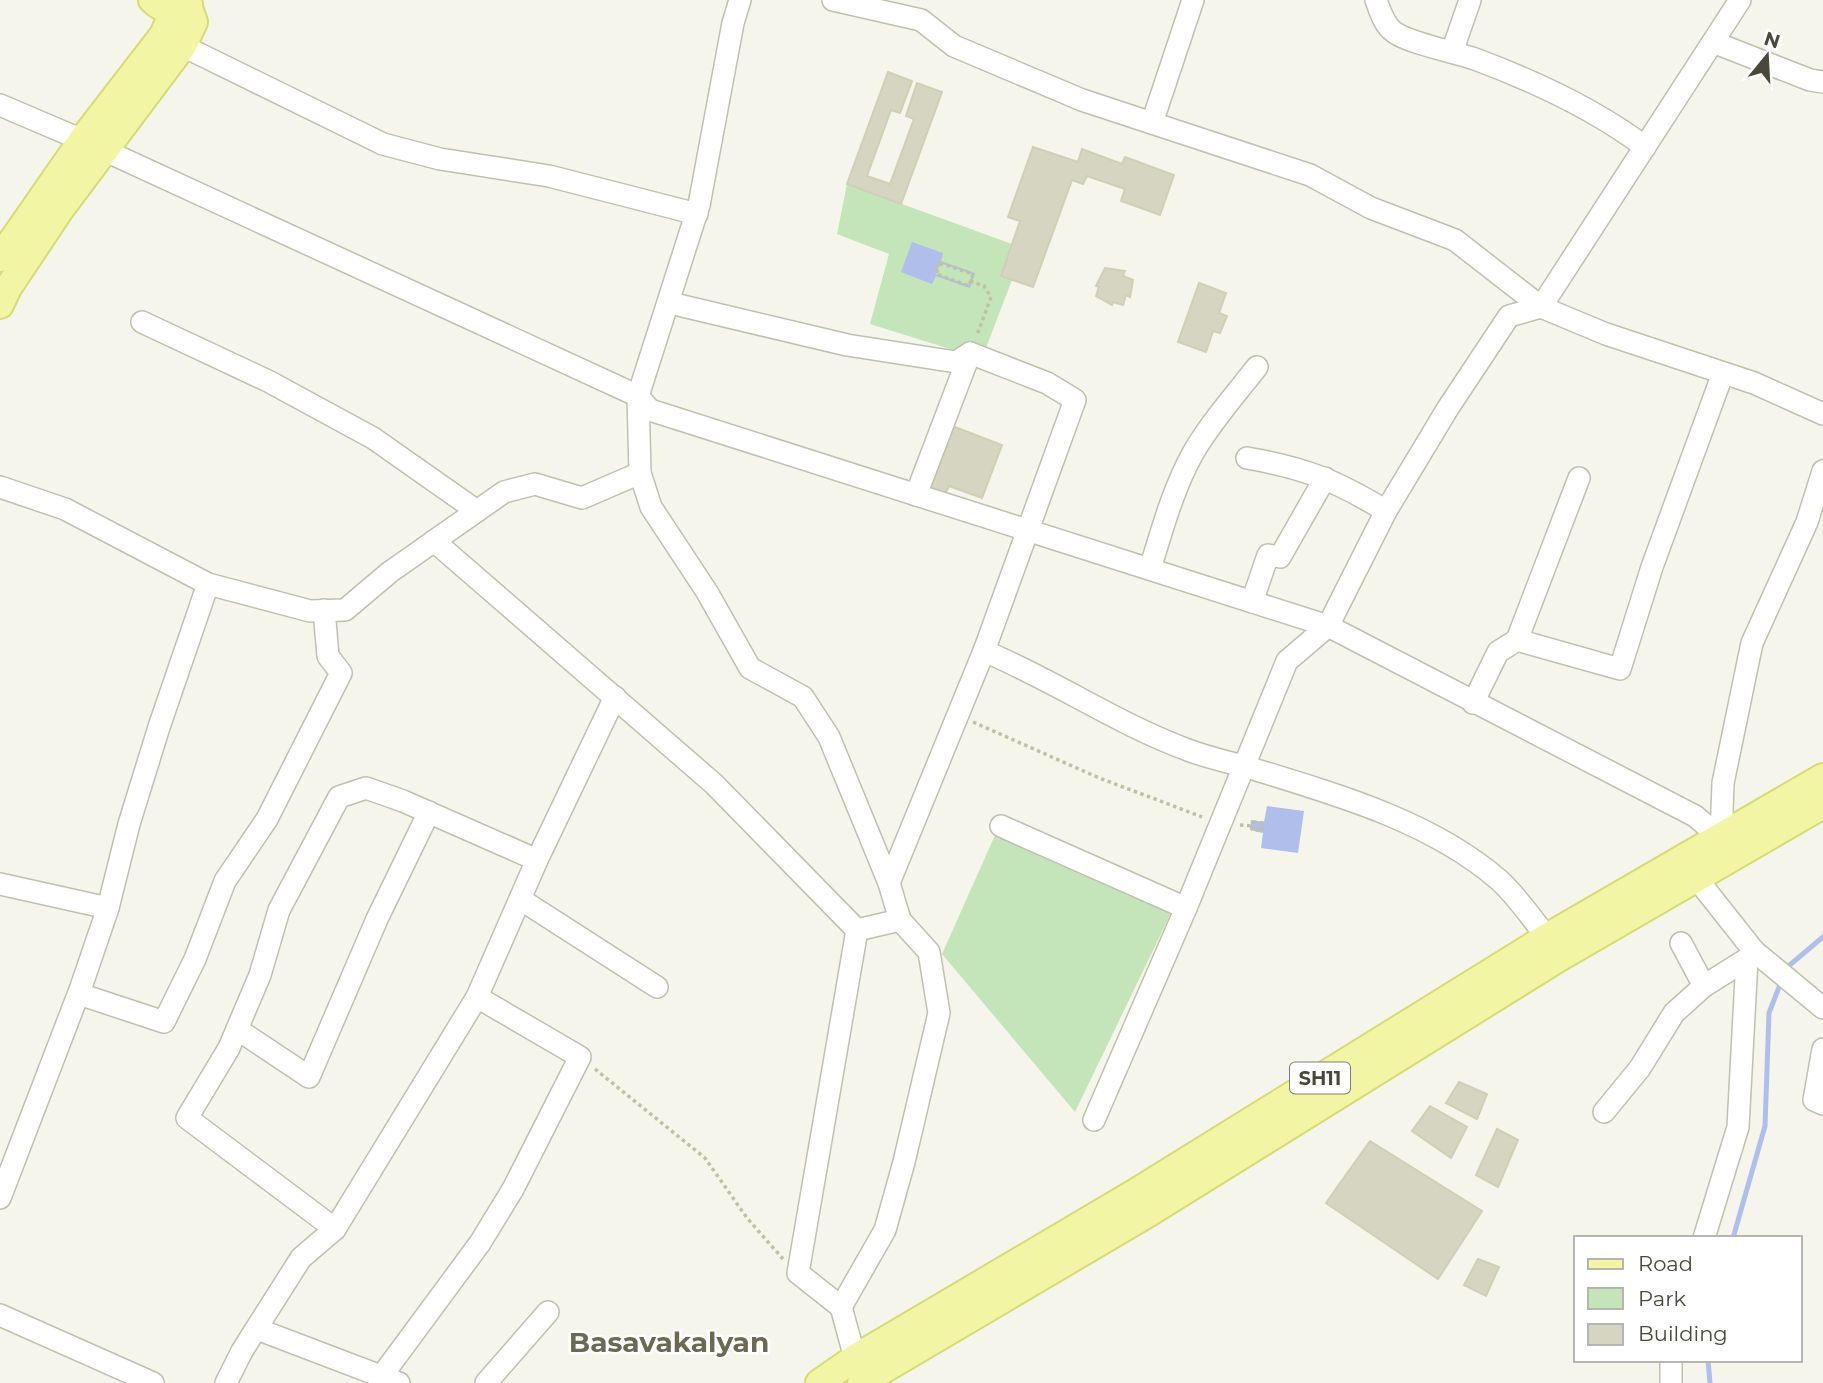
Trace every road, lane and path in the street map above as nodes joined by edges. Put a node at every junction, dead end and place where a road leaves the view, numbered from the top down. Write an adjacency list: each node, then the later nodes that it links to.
1 (740, 0): 16 (street)
2 (833, 0): 13 (street)
3 (1193, 0): 13 (street)
4 (1376, 0): 10 (street)
5 (1470, 0): 10 (street)
6 (1740, 0): 8 (street)
7 (176, 4): 9 (main road); 14 (main road)
8 (1713, 41): 11 (street); 15 (street)
9 (183, 46): 14 (main road); 16 (street)
10 (1452, 52): 15 (street)
11 (1823, 82)
12 (0, 105): 14 (street)
13 (1152, 123): 21 (street)
14 (93, 145): 17 (main road); 20 (main road); 26 (street)
15 (1645, 147): 21 (street)
16 (697, 214): 19 (street)
17 (0, 258)
18 (970, 281): 18 (path); 23 (path)
19 (670, 303): 23 (street); 26 (street)
20 (0, 304)
21 (1541, 307): 25 (street); 36 (street)
22 (142, 322): 35 (street)
23 (970, 353): 34 (street); 37 (street)
24 (1257, 367): 39 (street)
25 (1723, 373): 27 (street); 44 (street)
26 (638, 396): 30 (street); 34 (street)
27 (1823, 414)
28 (1247, 458): 31 (street)
29 (1823, 471): 56 (street)
30 (640, 473): 35 (street); 59 (street)
31 (1325, 478): 36 (street); 41 (street)
32 (1579, 478): 44 (street)
33 (0, 487): 40 (street)
34 (916, 495): 37 (street)
35 (477, 510): 38 (street)
36 (1385, 511): 43 (street)
37 (1029, 531): 39 (street); 45 (street)
38 (434, 541): 42 (street); 46 (street)
39 (1150, 569): 41 (street)
40 (208, 584): 42 (street); 62 (street)
41 (1252, 602): 43 (street)
42 (324, 610): 71 (street)
43 (1328, 626): 47 (street); 49 (street)
44 (1517, 640): 47 (street)
45 (984, 651): 48 (street); 49 (street)
46 (615, 696): 57 (street); 65 (street)
47 (1473, 703): 56 (street)
48 (958, 716): 53 (path); 59 (street)
49 (1244, 766): 53 (street); 66 (street)
50 (1823, 777): 56 (main road, SH11)
51 (1823, 806): 56 (main road, SH11)
52 (429, 812): 57 (street); 74 (street); 74 (street)
53 (1220, 824): 55 (path); 63 (street)
54 (1001, 826): 63 (street)
55 (1252, 826)
56 (1727, 848): 58 (main road, SH11); 66 (main road, SH11)
57 (537, 860): 61 (street)
58 (1697, 878): 68 (street); 89 (main road, SH11)
59 (889, 883): 64 (street)
60 (0, 884): 62 (street)
61 (520, 899): 70 (street); 72 (street)
62 (108, 908): 71 (street)
63 (1186, 908): 79 (street)
64 (900, 920): 65 (street); 84 (street)
65 (857, 930): 83 (street)
66 (1547, 937): 89 (main road, SH11)
67 (1681, 943): 69 (street)
68 (1750, 955): 69 (street); 73 (street); 82 (street)
69 (1704, 986): 78 (street)
70 (657, 987)
71 (79, 993): 80 (street)
72 (477, 997): 76 (street); 81 (street)
73 (1823, 1008)
74 (237, 1029): 81 (street)
75 (1823, 1049): 77 (street)
76 (580, 1057): 83 (path); 90 (street)
77 (1823, 1104)
78 (1604, 1112)
79 (1094, 1120)
80 (0, 1198)
81 (335, 1229): 87 (street)
82 (1705, 1236)
83 (798, 1273): 84 (street)
84 (841, 1307): 89 (street)
85 (548, 1312): 93 (street)
86 (0, 1315): 91 (street)
87 (257, 1329): 90 (street); 92 (street)
88 (1671, 1362): 95 (street)
89 (862, 1373): 94 (main road, SH11)
90 (390, 1380)
91 (153, 1383)
92 (226, 1383)
93 (486, 1383)
94 (819, 1383)
95 (1671, 1383)

